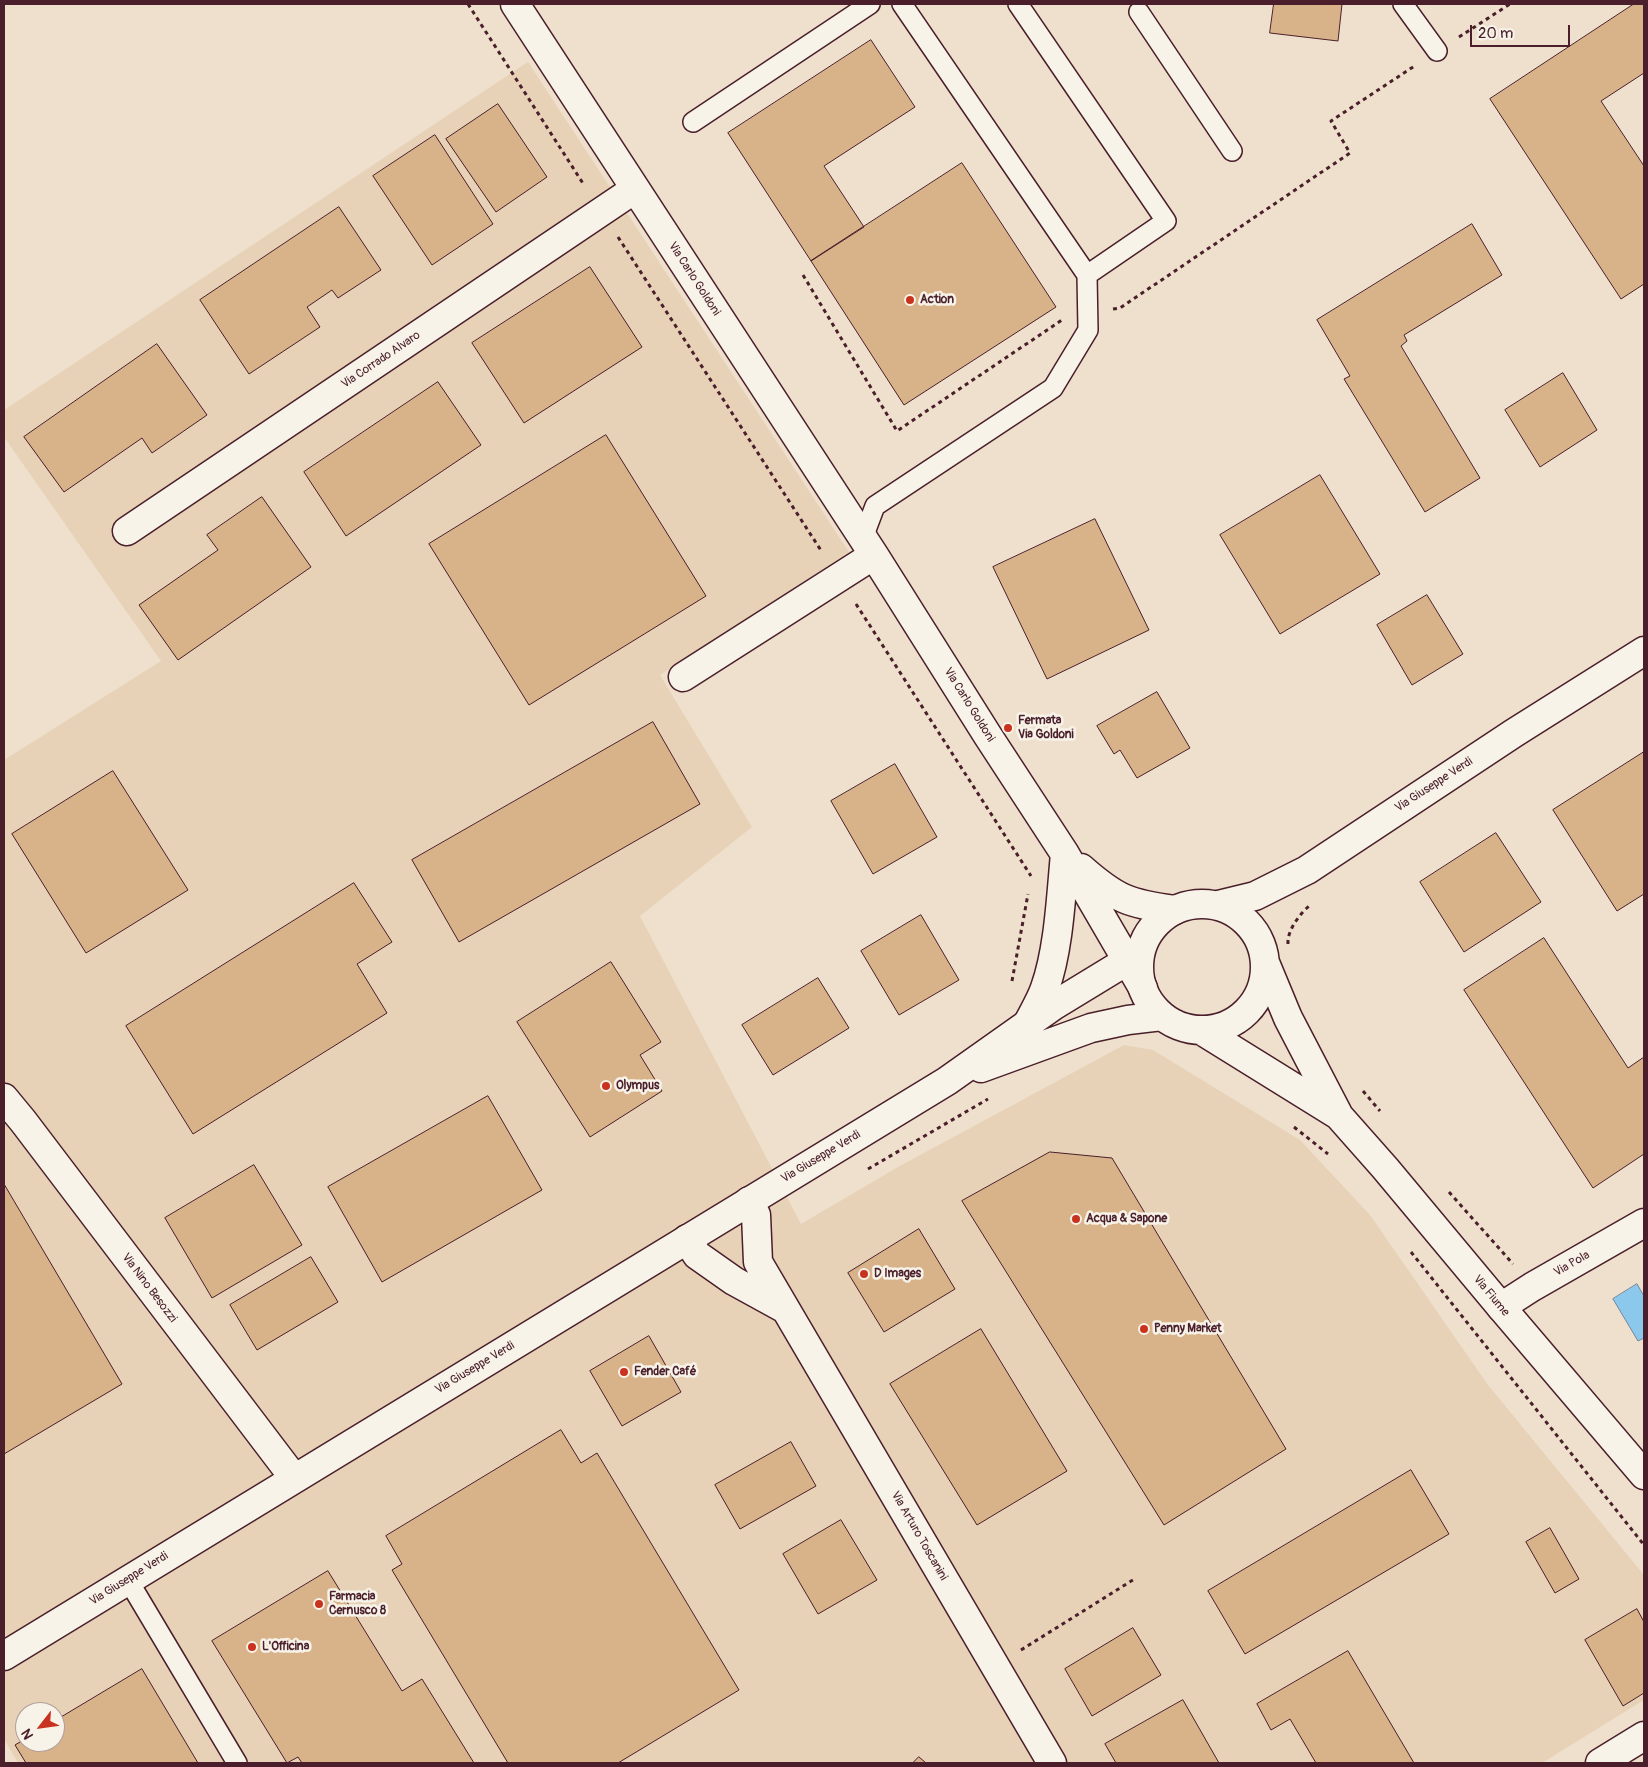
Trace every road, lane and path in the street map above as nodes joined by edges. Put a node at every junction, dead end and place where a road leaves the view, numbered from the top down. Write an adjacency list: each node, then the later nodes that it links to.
1 (468, 4): 12 (path)
2 (515, 4): 11 (street, Via Carlo Goldoni)
3 (870, 4): 9 (lane)
4 (902, 4): 13 (lane)
5 (1018, 4): 13 (lane)
6 (1403, 4): 8 (lane)
7 (1139, 12): 10 (lane)
8 (1437, 52)
9 (693, 122)
10 (1232, 151)
11 (635, 189): 12 (street, Via Corrado Alvaro); 15 (street, Via Carlo Goldoni)
12 (602, 212): 14 (street, Via Corrado Alvaro); 16 (path)
13 (1087, 275): 15 (lane)
14 (127, 531)
15 (868, 546): 16 (street); 19 (street, Via Carlo Goldoni)
16 (839, 578): 18 (street); 26 (path)
17 (1644, 651): 21 (street, Via Giuseppe Verdi)
18 (683, 677)
19 (1065, 854): 22 (street, Via Carlo Goldoni); 24 (street, Via Carlo Goldoni); 28 (street)
20 (1315, 901): 23 (path)
21 (1218, 905): 22 (street, Via Fiume); 25 (street, Via Fiume)
22 (1175, 910): 24 (street, Via Fiume)
23 (1288, 946)
24 (1134, 957): 27 (street, Via Fiume); 28 (street, Via Giuseppe Verdi)
25 (1266, 965): 29 (street, Via Fiume); 35 (street, Via Fiume)
26 (1012, 982)
27 (1162, 1016): 29 (street, Via Fiume); 30 (street, Via Giuseppe Verdi)
28 (1028, 1023): 30 (street, Via Giuseppe Verdi)
29 (1201, 1030): 35 (street, Via Fiume)
30 (947, 1081): 40 (street, Via Giuseppe Verdi)
31 (1358, 1085): 34 (path)
32 (993, 1096): 38 (path)
33 (4, 1098): 48 (street, Via Nino Besozzi)
34 (1383, 1115)
35 (1339, 1116): 45 (street, Via Fiume)
36 (1288, 1122): 37 (path)
37 (1332, 1157)
38 (863, 1172)
39 (1449, 1192): 44 (path)
40 (749, 1201): 42 (street, Via Giuseppe Verdi); 46 (street, Via Arturo Toscanini)
41 (1644, 1223): 44 (street, Via Pola)
42 (687, 1239): 46 (street, Via Arturo Toscanini); 48 (street, Via Giuseppe Verdi)
43 (1407, 1247): 49 (path)
44 (1532, 1287): 45 (street, Via Pola)
45 (1501, 1308): 47 (street, Via Fiume)
46 (785, 1309): 56 (street, Via Arturo Toscanini)
47 (1644, 1475)
48 (294, 1478): 51 (street, Via Giuseppe Verdi)
49 (1644, 1545)
50 (1136, 1578): 52 (path)
51 (128, 1580): 53 (street, Via Giuseppe Verdi); 55 (lane)
52 (1015, 1643)
53 (4, 1656)
54 (1644, 1736): 57 (street)
55 (237, 1763)
56 (1052, 1763)
57 (1600, 1763)

